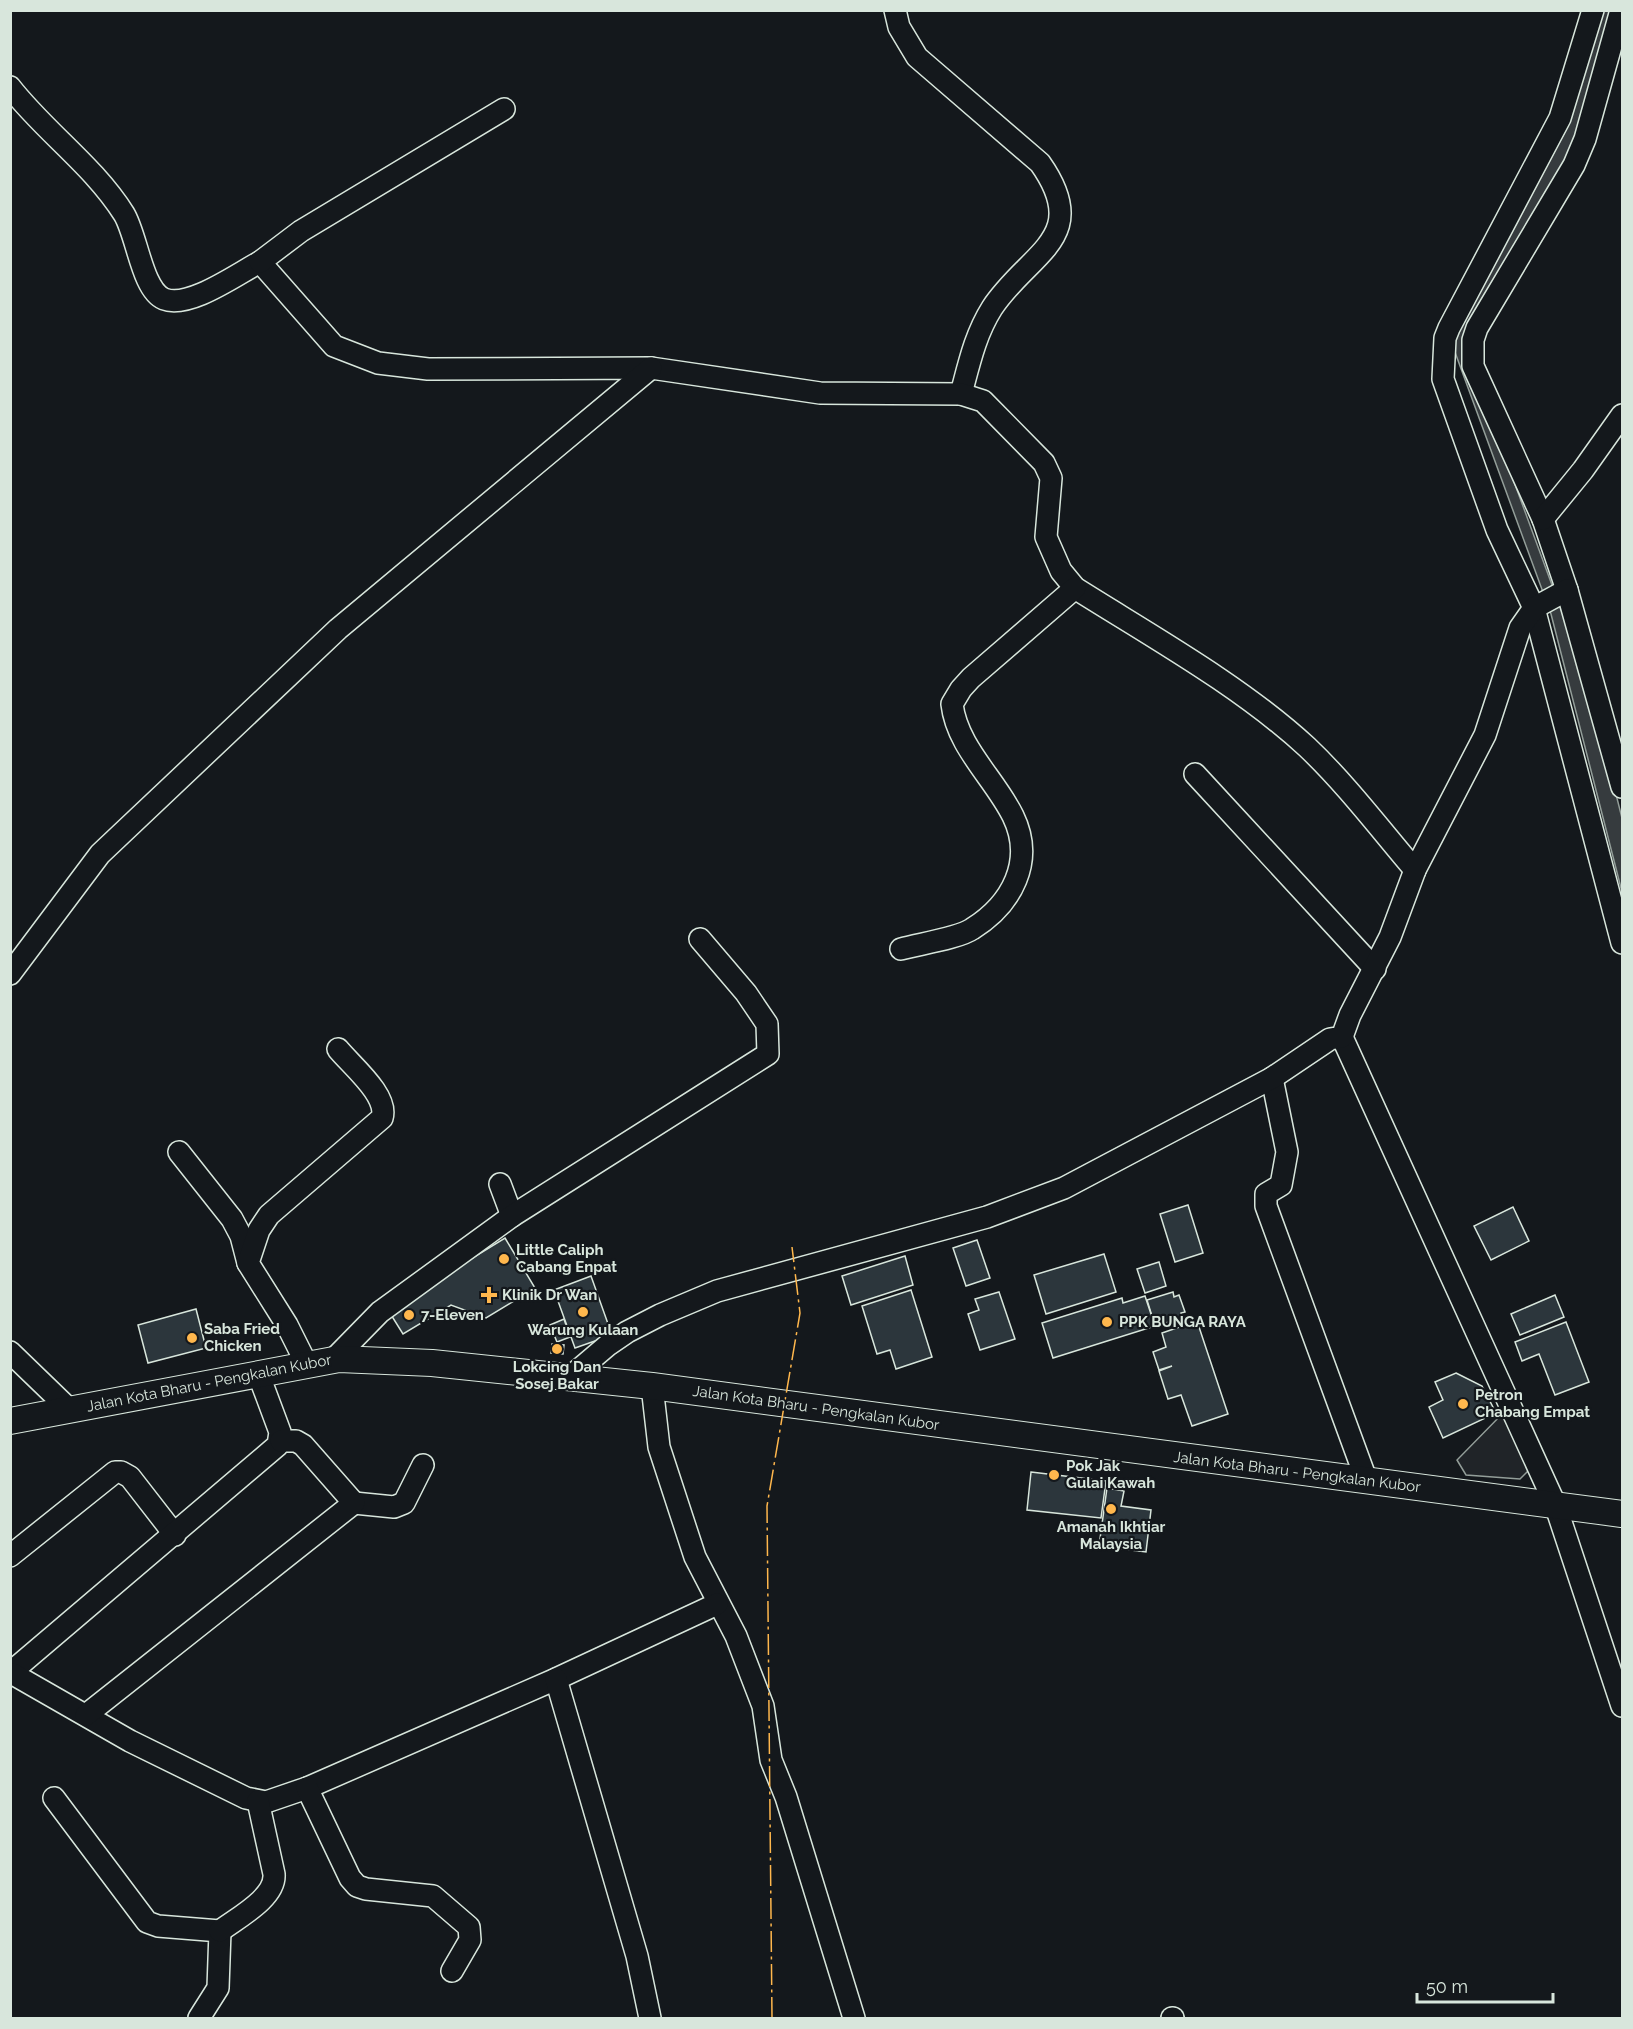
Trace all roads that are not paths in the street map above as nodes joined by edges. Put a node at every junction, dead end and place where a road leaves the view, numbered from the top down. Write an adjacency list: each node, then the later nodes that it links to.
1 (895, 10): 8 (street)
2 (1593, 10): 12 (street)
3 (1621, 10): 10 (street)
4 (10, 87): 6 (street)
5 (504, 109): 6 (street)
6 (260, 262): 7 (street)
7 (651, 368): 8 (street); 20 (street)
8 (961, 394): 11 (street)
9 (1623, 415): 10 (street)
10 (1543, 519): 12 (street)
11 (1075, 588): 15 (street); 18 (street)
12 (1551, 599): 14 (street); 15 (street); 17 (street)
13 (1195, 774): 19 (street)
14 (1623, 787)
15 (1416, 870): 19 (street)
16 (700, 939): 26 (street)
17 (1623, 943)
18 (901, 949)
19 (1375, 969): 21 (street)
20 (10, 974)
21 (1342, 1037): 23 (street); 40 (street)
22 (338, 1049): 27 (street)
23 (1272, 1078): 32 (street); 38 (street)
24 (179, 1152): 27 (street)
25 (500, 1184): 26 (street)
26 (512, 1216): 29 (street)
27 (248, 1263): 30 (street)
28 (10, 1352): 34 (street)
29 (333, 1360): 30 (main road, Jalan Kota Bharu - Pengkalan Kubor); 32 (main road, Jalan Kota Bharu - Pengkalan Kubor)
30 (307, 1365): 31 (main road, Jalan Kota Bharu - Pengkalan Kubor)
31 (258, 1373): 34 (main road, Jalan Kota Bharu - Pengkalan Kubor); 36 (street)
32 (568, 1379): 33 (main road, Jalan Kota Bharu - Pengkalan Kubor)
33 (652, 1386): 38 (main road, Jalan Kota Bharu - Pengkalan Kubor); 44 (street)
34 (70, 1410): 35 (main road, Jalan Kota Bharu - Pengkalan Kubor)
35 (10, 1421)
36 (281, 1442): 39 (street); 42 (street)
37 (423, 1466): 39 (street)
38 (1366, 1479): 40 (main road, Jalan Kota Bharu - Pengkalan Kubor)
39 (354, 1503): 48 (street)
40 (1554, 1504): 41 (main road, Jalan Kota Bharu - Pengkalan Kubor); 47 (street)
41 (1623, 1514)
42 (175, 1535): 43 (street); 45 (street)
43 (10, 1556)
44 (717, 1604): 46 (street); 56 (street)
45 (12, 1673): 48 (street)
46 (556, 1679): 49 (street); 55 (street)
47 (1623, 1706)
48 (86, 1715): 51 (street)
49 (307, 1788): 51 (street); 53 (street)
50 (54, 1798): 52 (street)
51 (258, 1800): 52 (street)
52 (220, 1931): 54 (street)
53 (452, 1971)
54 (199, 2019)
55 (650, 2019)
56 (854, 2019)

